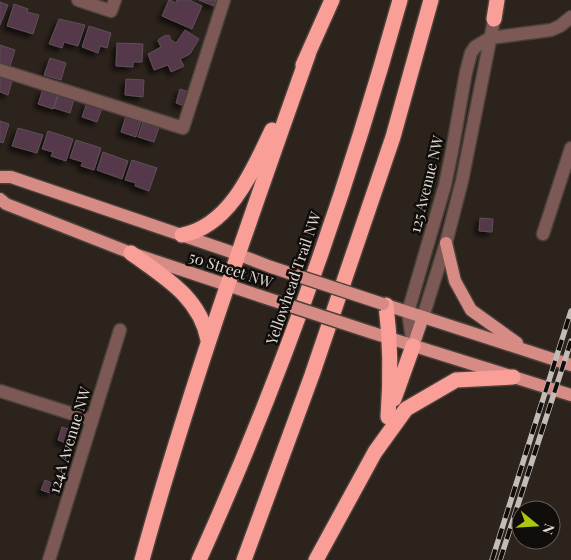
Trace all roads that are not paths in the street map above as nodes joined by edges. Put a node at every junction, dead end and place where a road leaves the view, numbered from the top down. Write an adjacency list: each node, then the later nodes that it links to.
1 (78, 0): 7 (street)
2 (224, 0): 12 (street)
3 (332, 0): 11 (highway)
4 (400, 0): 39 (highway, Yellowhead Trail NW)
5 (431, 0): 40 (highway)
6 (498, 0): 9 (highway)
7 (113, 6)
8 (571, 17): 10 (street)
9 (494, 19): 10 (street)
10 (490, 38): 18 (street); 23 (street, 125 Avenue NW)
11 (308, 55): 17 (highway); 20 (highway)
12 (0, 70)
13 (571, 148): 16 (street)
14 (0, 177): 17 (main road, 50 Street NW)
15 (0, 200): 19 (main road, 50 Street NW)
16 (543, 234)
17 (182, 235): 20 (main road, 50 Street NW)
18 (446, 243): 24 (street); 29 (main road)
19 (131, 253): 21 (main road, 50 Street NW); 27 (highway)
20 (237, 254): 21 (highway); 22 (main road, 50 Street NW, bridge)
21 (227, 285): 26 (main road, 50 Street NW, bridge); 27 (highway)
22 (384, 304): 23 (main road, 50 Street NW); 26 (highway)
23 (408, 312): 24 (main road, 50 Street NW); 28 (street, 125 Avenue NW)
24 (423, 317): 28 (main road); 29 (main road, 50 Street NW)
25 (120, 330): 35 (street, 124A Avenue NW)
26 (390, 339): 28 (main road, 50 Street NW); 34 (highway)
27 (208, 340): 38 (highway)
28 (413, 346): 31 (main road, 50 Street NW); 34 (highway)
29 (527, 351): 30 (main road, 50 Street NW)
30 (571, 365)
31 (513, 377): 33 (main road, 50 Street NW); 36 (highway)
32 (0, 390): 35 (street)
33 (571, 395)
34 (388, 417): 36 (highway)
35 (92, 420): 37 (street, 124A Avenue NW)
36 (375, 452): 41 (highway)
37 (49, 560)
38 (142, 560)
39 (200, 560)
40 (244, 560)
41 (316, 560)

